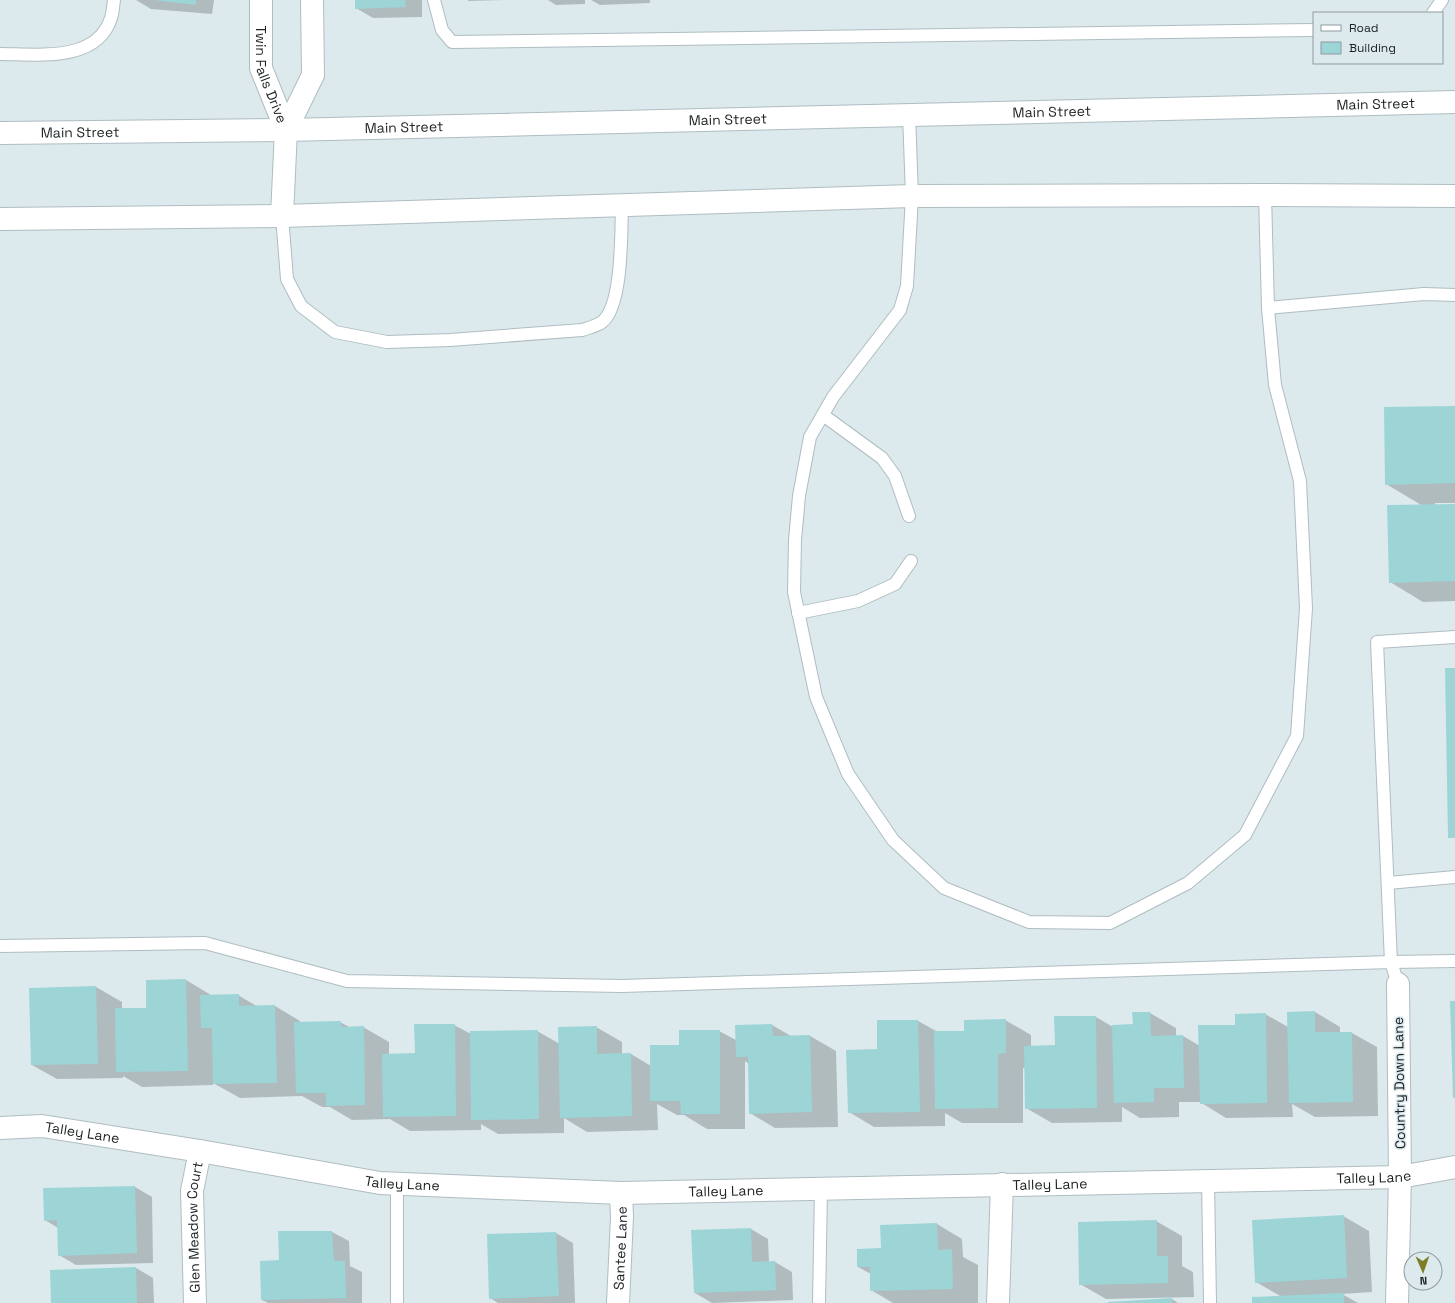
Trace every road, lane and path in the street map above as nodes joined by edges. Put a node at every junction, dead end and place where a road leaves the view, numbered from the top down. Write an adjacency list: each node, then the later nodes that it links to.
1 (114, 0): 8 (lane)
2 (261, 0): 11 (main road, Twin Falls Drive)
3 (312, 0): 11 (main road, Twin Falls Drive)
4 (434, 0): 7 (lane)
5 (1442, 0): 6 (lane)
6 (1434, 12)
7 (1313, 30)
8 (0, 54)
9 (1455, 102): 10 (main road, Main Street)
10 (909, 114): 11 (main road, Main Street); 14 (lane)
11 (286, 130): 12 (main road, Main Street); 17 (main road)
12 (0, 133)
13 (1265, 194): 14 (main road); 15 (main road); 20 (lane)
14 (912, 196): 16 (main road); 21 (lane)
15 (1455, 196)
16 (622, 205): 17 (main road); 17 (lane)
17 (282, 216): 18 (main road)
18 (0, 219)
19 (1455, 295): 20 (lane)
20 (1268, 308): 24 (lane)
21 (823, 415): 22 (lane); 24 (lane)
22 (909, 516)
23 (911, 561): 24 (lane)
24 (798, 613)
25 (1455, 637): 27 (lane)
26 (1455, 877): 27 (lane)
27 (1388, 882): 30 (lane)
28 (0, 946): 30 (lane)
29 (1455, 960): 30 (lane)
30 (1391, 962): 31 (lane)
31 (1398, 984): 35 (main road, Country Down Lane)
32 (0, 1128): 33 (main road, Talley Lane)
33 (200, 1151): 37 (main road, Talley Lane); 41 (main road, Glen Meadow Court)
34 (1455, 1167): 35 (main road, Talley Lane)
35 (1400, 1177): 36 (main road, Talley Lane); 47 (main road, Country Down Lane)
36 (1208, 1180): 38 (main road, Talley Lane); 46 (lane)
37 (397, 1184): 40 (main road, Talley Lane); 42 (lane)
38 (1002, 1184): 39 (main road, Talley Lane); 45 (main road)
39 (821, 1189): 40 (main road, Talley Lane); 44 (lane)
40 (621, 1193): 43 (main road, Santee Lane)
41 (195, 1303)
42 (397, 1303)
43 (618, 1303)
44 (819, 1303)
45 (998, 1303)
46 (1210, 1303)
47 (1397, 1303)

